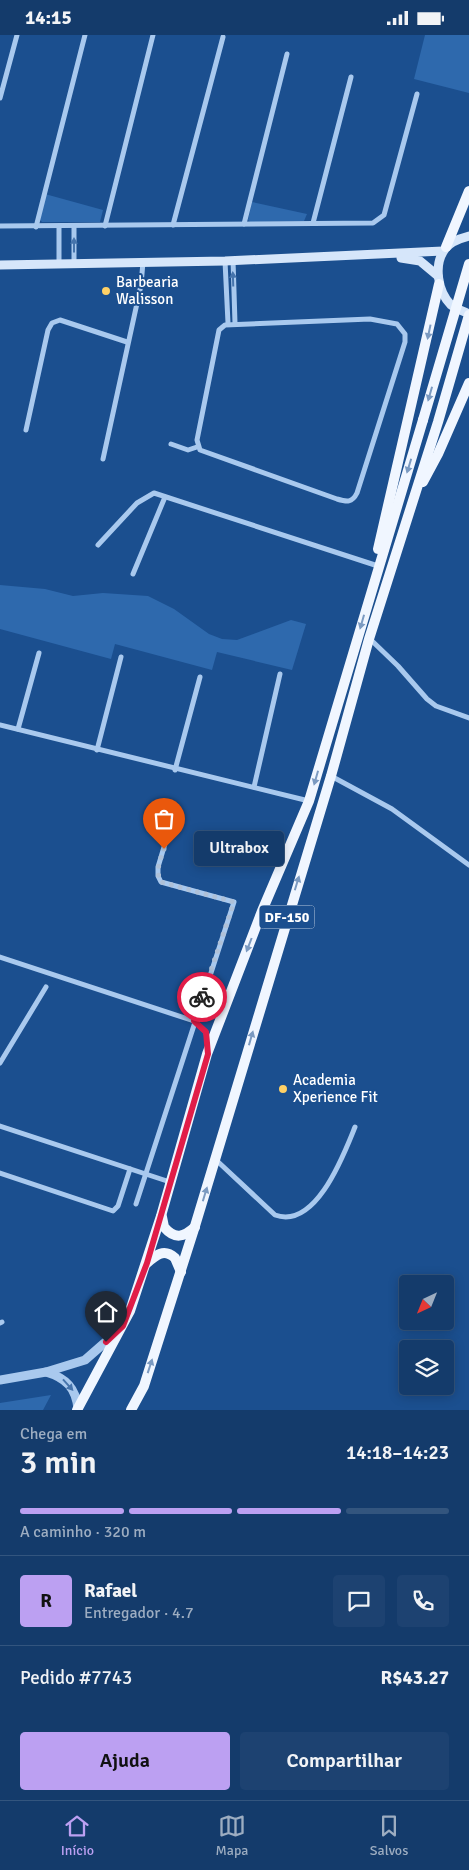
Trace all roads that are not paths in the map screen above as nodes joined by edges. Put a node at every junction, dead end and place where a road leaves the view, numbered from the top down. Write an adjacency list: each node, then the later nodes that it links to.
1 (16, 35): 8 (street)
2 (85, 35): 17 (street)
3 (153, 35): 16 (street)
4 (223, 37): 12 (street)
5 (287, 54): 11 (street)
6 (351, 77): 10 (street)
7 (417, 94): 10 (street)
8 (0, 98)
9 (469, 191): 19 (main road)
10 (313, 223): 11 (street)
11 (244, 224): 12 (street)
12 (173, 225): 16 (street)
13 (0, 226): 17 (street)
14 (59, 226): 15 (street); 17 (street); 25 (street)
15 (74, 226): 16 (street); 26 (street, one-way to 15)
16 (105, 226)
17 (36, 227)
18 (469, 236): 19 (main road)
19 (445, 249): 20 (main road); 27 (main road)
20 (381, 255): 21 (main road); 27 (main road)
21 (229, 260): 22 (main road); 29 (street); 30 (street, one-way to 21)
22 (143, 262): 26 (main road); 31 (street)
23 (469, 263): 40 (main road, DF-150, one-way to 40, bridge)
24 (0, 265): 25 (main road)
25 (59, 265): 26 (main road)
26 (74, 265)
27 (439, 280): 28 (main road); 40 (main road, one-way to 40)
28 (469, 314): 38 (main road, DF-150)
29 (228, 323): 30 (street); 35 (street)
30 (235, 323): 35 (street)
31 (128, 342): 33 (street); 36 (street)
32 (469, 383): 38 (main road)
33 (26, 430)
34 (171, 444): 35 (street)
35 (198, 447)
36 (102, 459)
37 (165, 497): 39 (street); 40 (street); 41 (street)
38 (409, 507): 42 (main road, DF-150)
39 (98, 545)
40 (379, 563): 54 (main road, DF-150, one-way to 54)
41 (133, 574)
42 (369, 639): 47 (street); 52 (main road, DF-150)
43 (39, 653): 49 (street)
44 (122, 657): 50 (street)
45 (280, 675): 53 (street)
46 (200, 677): 51 (street)
47 (469, 718)
48 (0, 725): 49 (street)
49 (18, 729): 50 (street)
50 (97, 750): 51 (street)
51 (175, 769): 53 (street)
52 (331, 776): 56 (street); 65 (main road, DF-150, one-way to 52)
53 (254, 787): 54 (street)
54 (309, 801): 59 (main road, DF-150, one-way to 59)
55 (174, 814): 60 (street)
56 (469, 865)
57 (0, 957): 60 (street)
58 (46, 987): 62 (street)
59 (227, 1000): 60 (street); 61 (main road, DF-150)
60 (194, 1021): 61 (street); 68 (street)
61 (208, 1054): 69 (main road, DF-150)
62 (0, 1063)
63 (0, 1126): 66 (street)
64 (355, 1127): 65 (street)
65 (215, 1159): 72 (main road, DF-150, one-way to 65)
66 (130, 1169): 67 (street); 68 (street)
67 (0, 1173)
68 (146, 1174): 69 (street); 70 (street)
69 (170, 1182): 71 (main road, DF-150)
70 (136, 1204)
71 (162, 1216): 72 (main road); 73 (main road, DF-150)
72 (195, 1226): 74 (main road, DF-150)
73 (147, 1263): 74 (main road); 75 (main road, DF-150)
74 (181, 1272): 79 (main road, DF-150, one-way to 74)
75 (123, 1326): 76 (street); 78 (main road, DF-150)
76 (46, 1372): 77 (street); 78 (street, one-way to 78)
77 (0, 1379)
78 (78, 1409)
79 (130, 1410)

